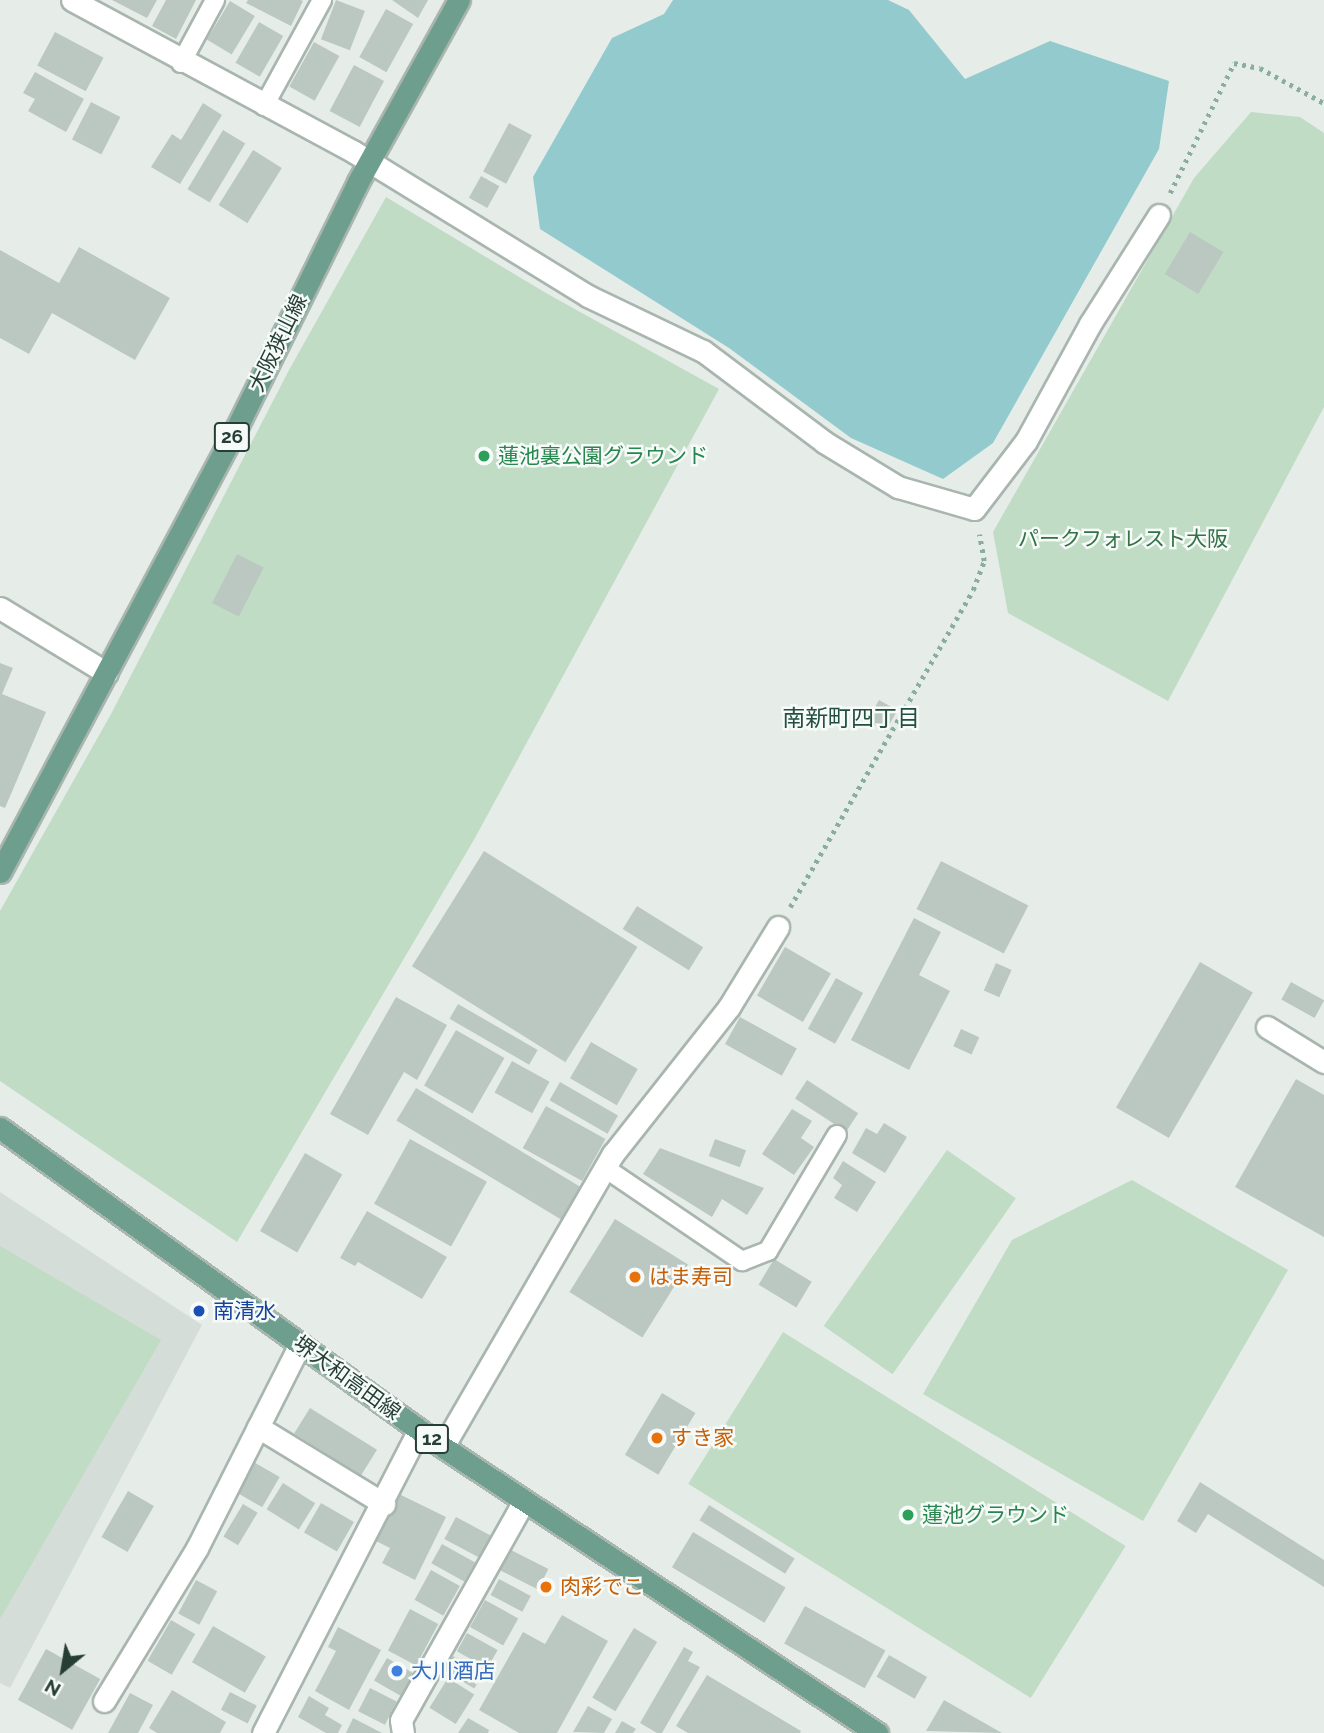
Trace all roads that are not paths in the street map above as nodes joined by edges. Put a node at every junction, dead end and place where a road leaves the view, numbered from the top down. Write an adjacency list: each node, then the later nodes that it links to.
1 (72, 0): 5 (street)
2 (215, 0): 6 (lane)
3 (322, 0): 7 (lane)
4 (458, 0): 8 (main road, 大阪狭山線 / 26)
5 (95, 6): 6 (street)
6 (181, 62): 7 (street)
7 (264, 106): 8 (street)
8 (369, 161): 9 (street); 11 (main road, 大阪狭山線 / 26)
9 (1159, 215)
10 (0, 608): 11 (street)
11 (107, 673): 12 (main road, 大阪狭山線 / 26)
12 (0, 872)
13 (778, 928): 18 (street)
14 (1267, 1027): 15 (street)
15 (1324, 1062)
16 (0, 1128): 19 (main road, 堺大和高田線 / 12)
17 (838, 1135): 18 (lane)
18 (605, 1168): 22 (street)
19 (300, 1344): 20 (street); 21 (main road, 堺大和高田線 / 12)
20 (258, 1427): 24 (street); 25 (street)
21 (419, 1430): 22 (main road, 堺大和高田線 / 12); 24 (street)
22 (443, 1447): 23 (main road, 堺大和高田線 / 12)
23 (524, 1502): 27 (street); 28 (main road, 堺大和高田線 / 12)
24 (384, 1504): 26 (street)
25 (104, 1701)
26 (263, 1733)
27 (403, 1733)
28 (877, 1733)

